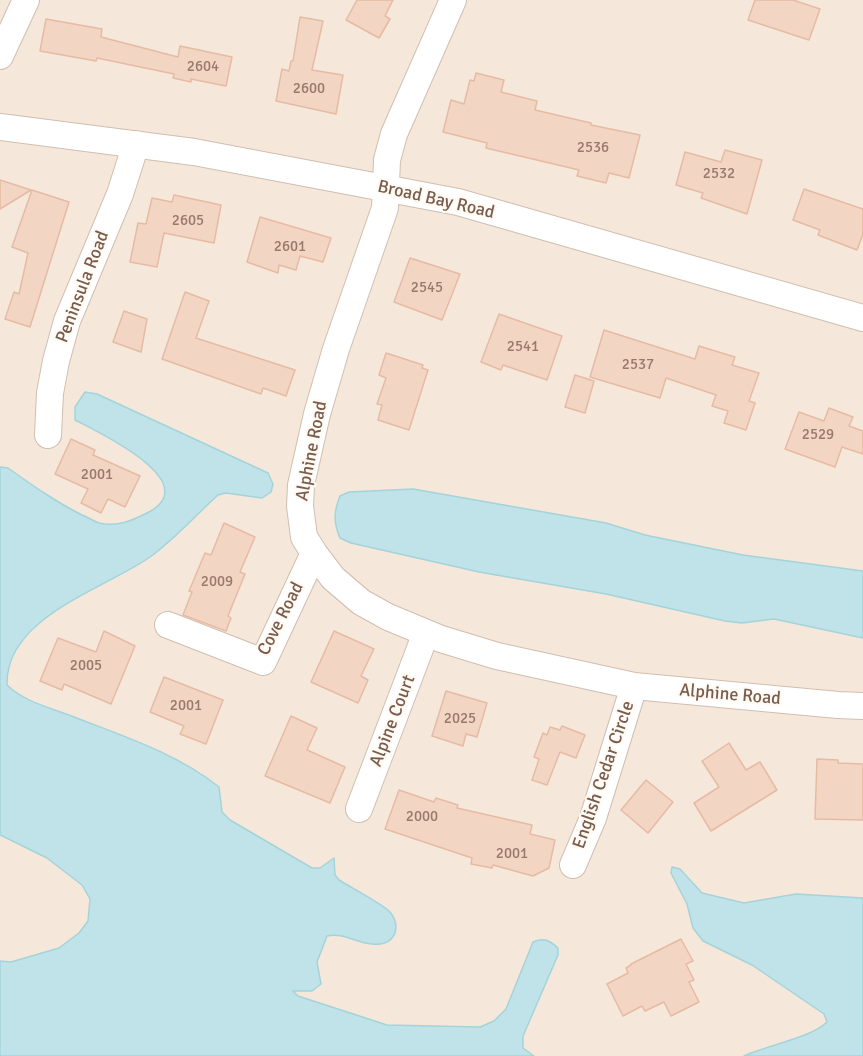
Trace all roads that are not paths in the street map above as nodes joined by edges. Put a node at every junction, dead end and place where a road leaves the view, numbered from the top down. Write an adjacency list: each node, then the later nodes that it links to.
1 (26, 0): 3 (street)
2 (453, 0): 6 (street, Alphine Road)
3 (0, 56)
4 (0, 127): 5 (street, Broad Bay Road)
5 (136, 144): 6 (street, Broad Bay Road); 8 (street, Peninsula Road)
6 (386, 188): 7 (street, Broad Bay Road); 9 (street, Alphine Road)
7 (863, 318)
8 (48, 435)
9 (314, 553): 10 (street, Cove Road); 11 (street, Alphine Road)
10 (168, 625)
11 (426, 633): 12 (street, Alphine Road); 14 (street, Alpine Court)
12 (634, 686): 13 (street, Alphine Road); 15 (street, English Cedar Circle)
13 (863, 706)
14 (359, 809)
15 (573, 864)

